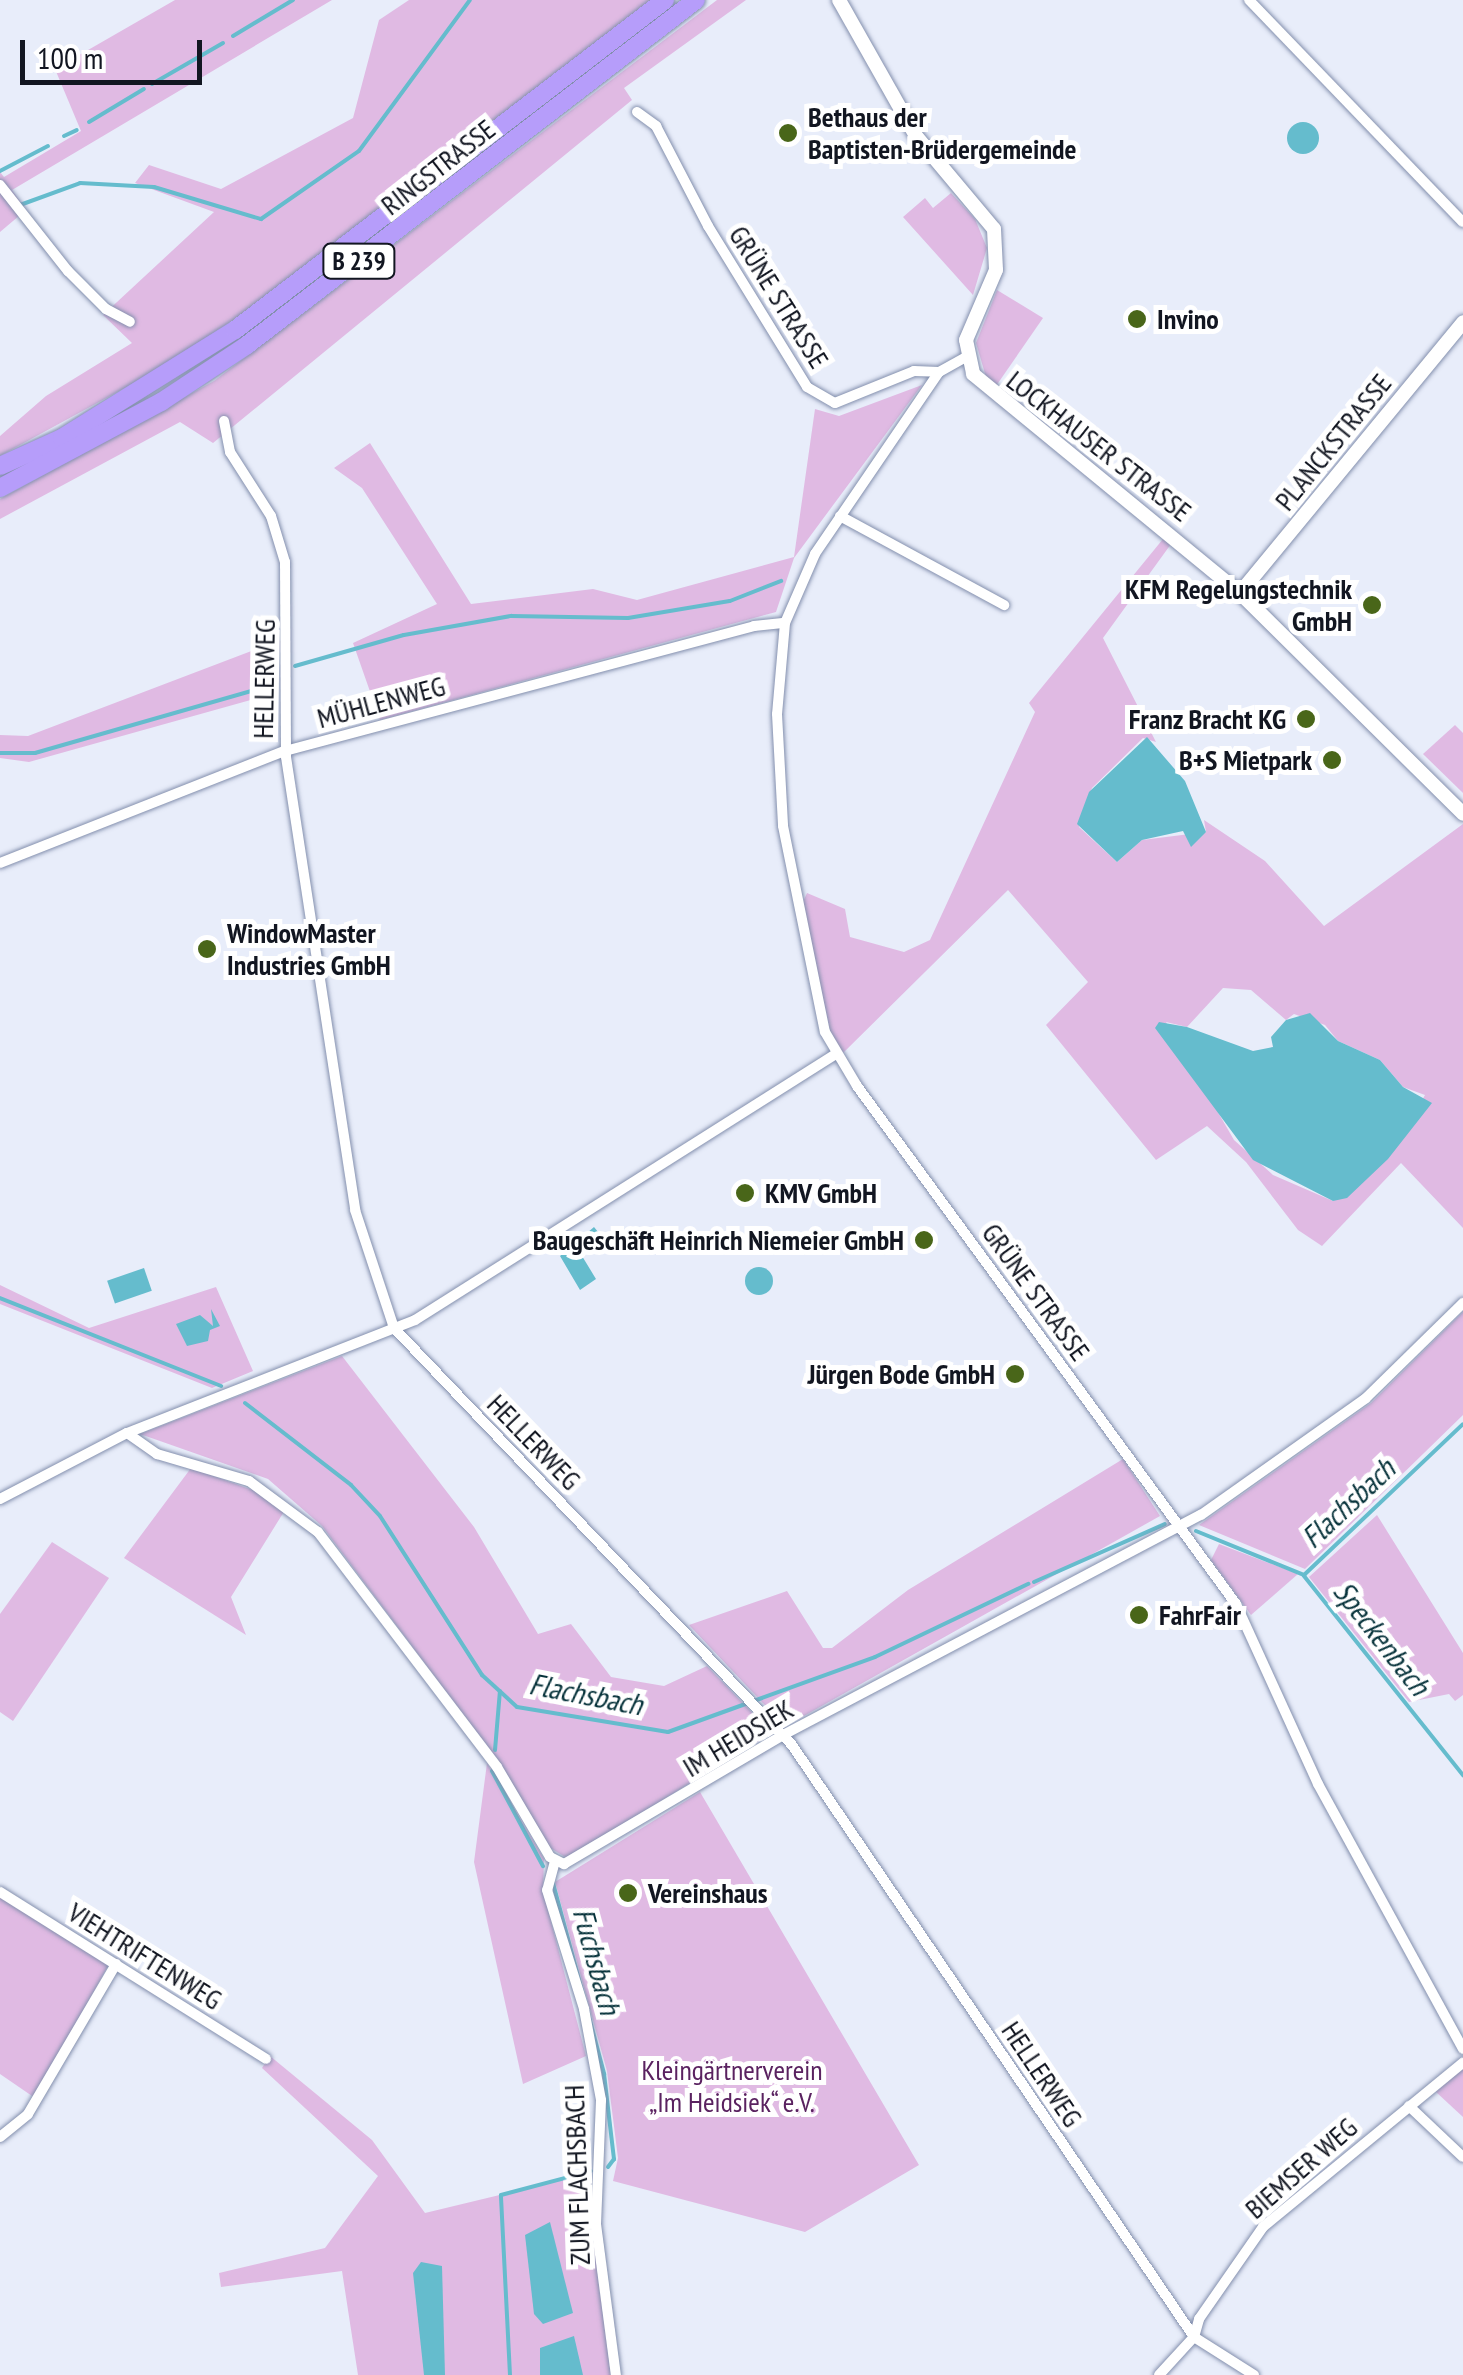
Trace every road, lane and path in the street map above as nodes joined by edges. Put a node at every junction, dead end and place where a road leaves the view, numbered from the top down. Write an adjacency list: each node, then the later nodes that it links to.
1 (665, 0): 13 (highway, RINGSTRASSE / B 239)
2 (696, 0): 14 (highway, RINGSTRASSE / B 239)
3 (839, 0): 10 (street)
4 (1249, 0): 7 (street)
5 (636, 112): 11 (street, GRÜNE STRASSE)
6 (0, 185): 8 (street)
7 (1463, 222)
8 (130, 322)
9 (1463, 322): 16 (street, PLANCKSTRASSE)
10 (966, 357): 11 (street, GRÜNE STRASSE); 16 (street, LOCKHAUSER STRASSE)
11 (939, 372): 15 (street, GRÜNE STRASSE)
12 (224, 421): 19 (street, HELLERWEG)
13 (0, 466)
14 (0, 488)
15 (840, 516): 17 (street); 18 (street, GRÜNE STRASSE)
16 (1240, 593): 20 (street, LOCKHAUSER STRASSE)
17 (1004, 605)
18 (785, 623): 19 (street, MÜHLENWEG); 22 (street, GRÜNE STRASSE)
19 (285, 750): 21 (street, MÜHLENWEG); 24 (street, HELLERWEG)
20 (1463, 814)
21 (0, 863)
22 (836, 1054): 24 (street); 27 (street, GRÜNE STRASSE)
23 (1463, 1303): 27 (street, IM HEIDSIEK)
24 (394, 1328): 25 (street); 28 (street, HELLERWEG)
25 (127, 1433): 26 (street); 29 (street)
26 (0, 1499)
27 (1179, 1527): 28 (street, IM HEIDSIEK); 32 (street, GRÜNE STRASSE)
28 (783, 1735): 29 (street, IM HEIDSIEK); 38 (street, HELLERWEG)
29 (555, 1862): 39 (street, ZUM FLACHSBACH)
30 (0, 1892): 31 (street, VIEHTRIFTENWEG)
31 (116, 1964): 33 (street, VIEHTRIFTENWEG); 36 (street)
32 (1463, 2049)
33 (266, 2059)
34 (1463, 2064): 35 (street, BIEMSER WEG)
35 (1409, 2106): 37 (street); 38 (street, BIEMSER WEG)
36 (0, 2137)
37 (1463, 2156)
38 (1194, 2337): 40 (street, BIEMSER WEG); 41 (street)
39 (616, 2375)
40 (1159, 2375)
41 (1254, 2375)

